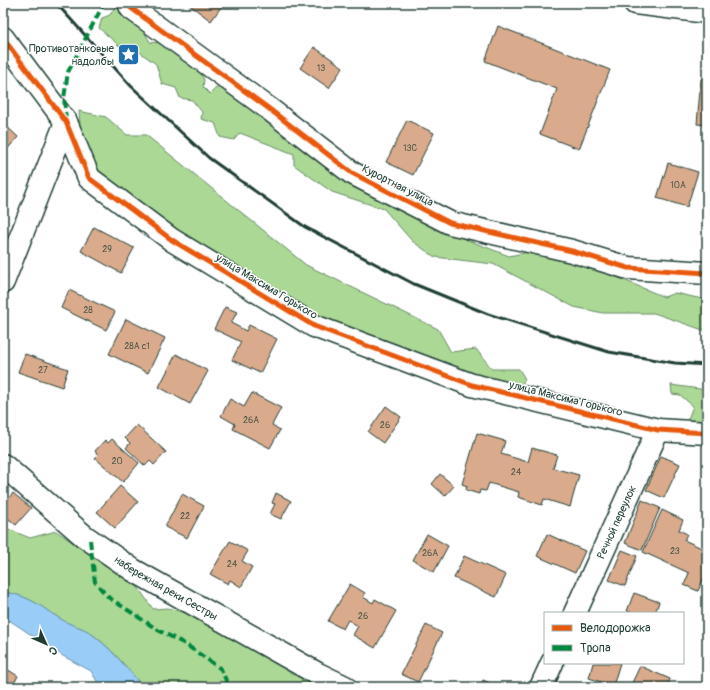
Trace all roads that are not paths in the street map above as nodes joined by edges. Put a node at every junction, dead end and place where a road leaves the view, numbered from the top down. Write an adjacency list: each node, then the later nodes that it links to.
1 (129, 3): 6 (street, Курортная улица)
2 (635, 3): 3 (street)
3 (707, 12)
4 (3, 38): 5 (street, улица Максима Горького)
5 (66, 122): 7 (street); 8 (street, улица Максима Горького)
6 (707, 273)
7 (3, 282)
8 (658, 430): 9 (street, улица Максима Горького); 11 (street, Речной переулок)
9 (707, 433)
10 (3, 465): 13 (street, набережная реки Сестры)
11 (575, 612)
12 (552, 664): 14 (street)
13 (346, 687)
14 (541, 687)

